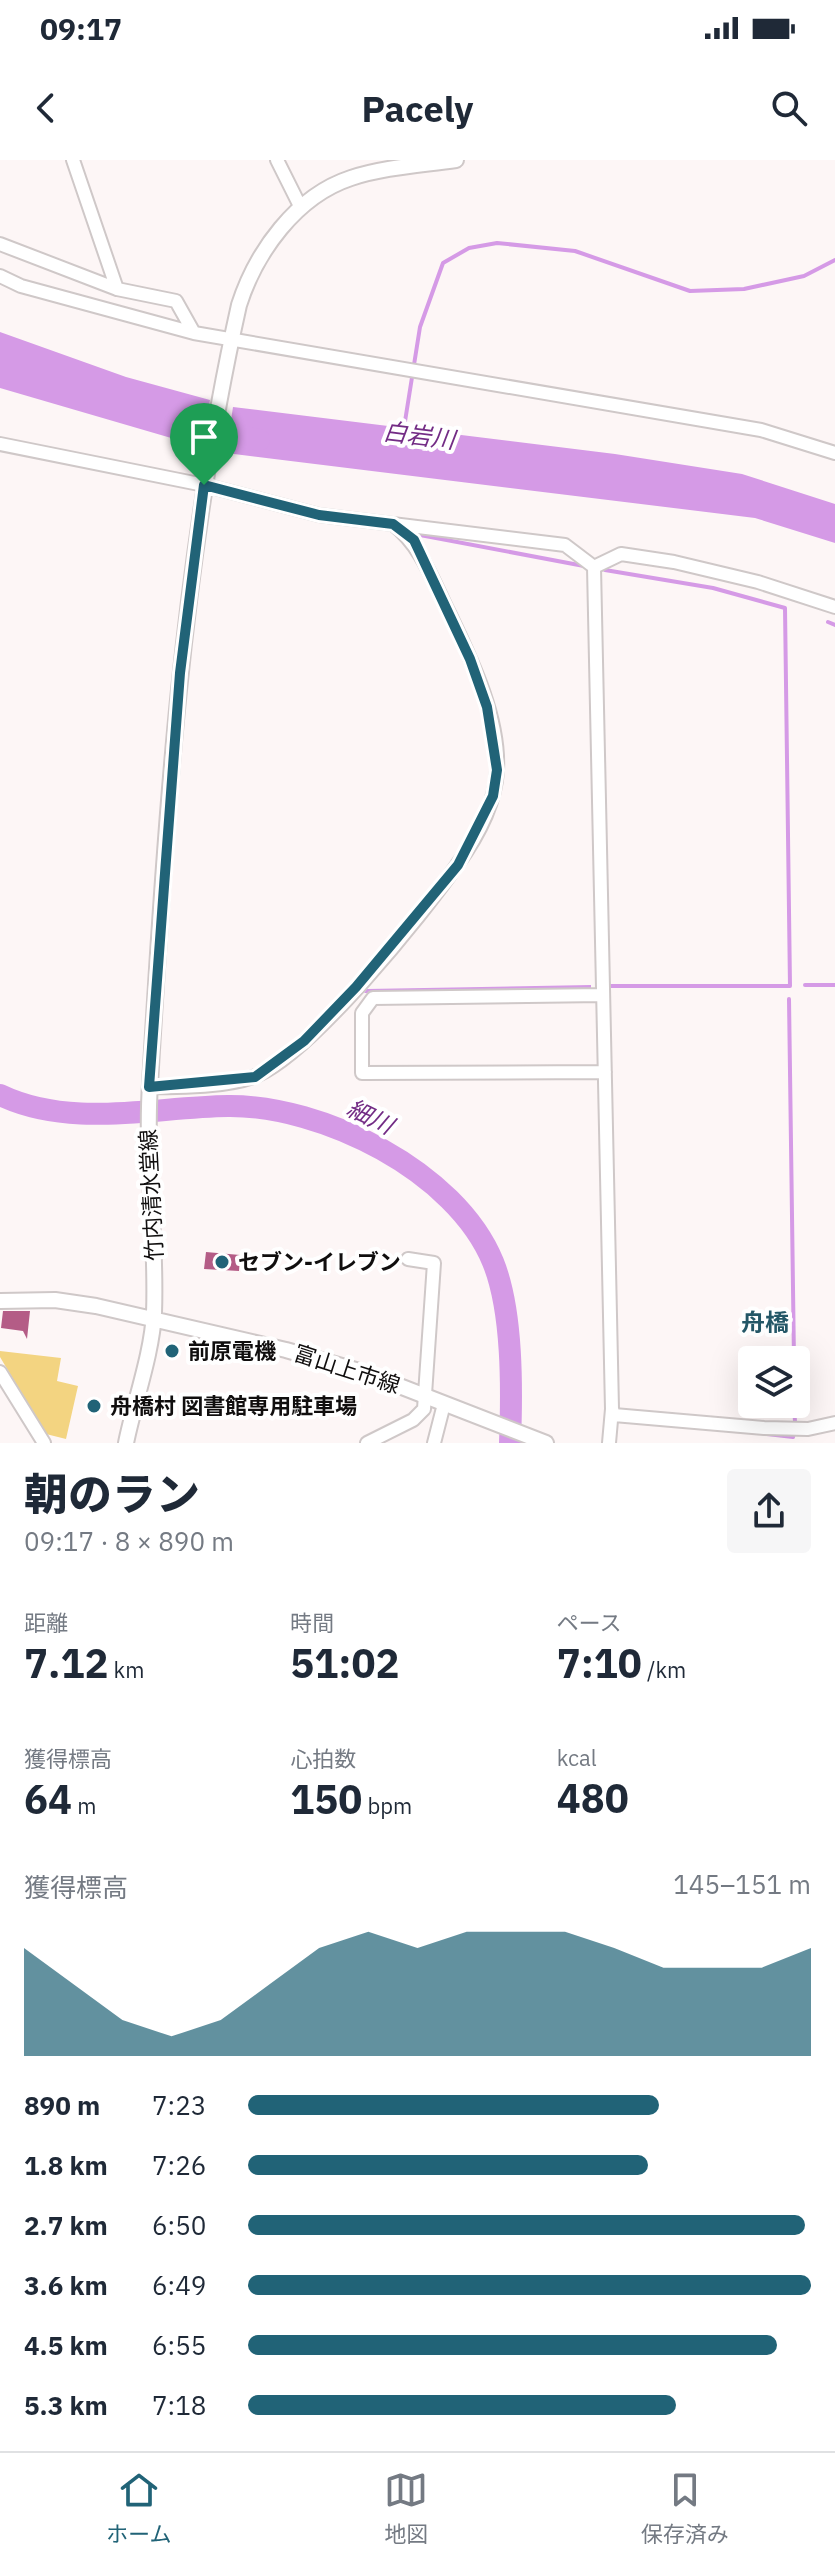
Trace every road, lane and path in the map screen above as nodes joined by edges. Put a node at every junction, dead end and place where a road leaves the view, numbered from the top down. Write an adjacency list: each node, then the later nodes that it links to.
1 (73, 160): 7 (street)
2 (277, 160): 4 (street)
3 (456, 160): 4 (main road, 竹内清水堂線)
4 (301, 208): 9 (main road, 竹内清水堂線)
5 (0, 244): 7 (street)
6 (0, 276): 8 (street)
7 (117, 289): 8 (street)
8 (194, 333): 9 (street)
9 (231, 342): 11 (street); 12 (main road, 竹内清水堂線)
10 (0, 444): 12 (street)
11 (835, 453)
12 (204, 485): 13 (street); 18 (main road, 竹内清水堂線)
13 (393, 524): 14 (street); 18 (street)
14 (594, 567): 15 (street); 16 (street)
15 (835, 607)
16 (603, 995): 17 (street); 17 (street)
17 (605, 1072): 25 (street)
18 (149, 1087): 21 (main road, 竹内清水堂線)
19 (408, 1259): 23 (street)
20 (0, 1301): 21 (main road, 富山上市線)
21 (153, 1318): 23 (main road, 富山上市線); 30 (main road, 竹内清水堂線)
22 (0, 1372): 29 (street)
23 (427, 1395): 24 (main road, 富山上市線); 31 (street)
24 (444, 1404): 28 (main road, 富山上市線); 32 (street)
25 (612, 1409): 27 (street); 33 (street)
26 (835, 1423): 27 (street)
27 (808, 1429): 34 (street)
28 (538, 1441)
29 (44, 1443)
30 (126, 1443)
31 (367, 1443)
32 (434, 1443)
33 (609, 1443)
34 (809, 1443)

